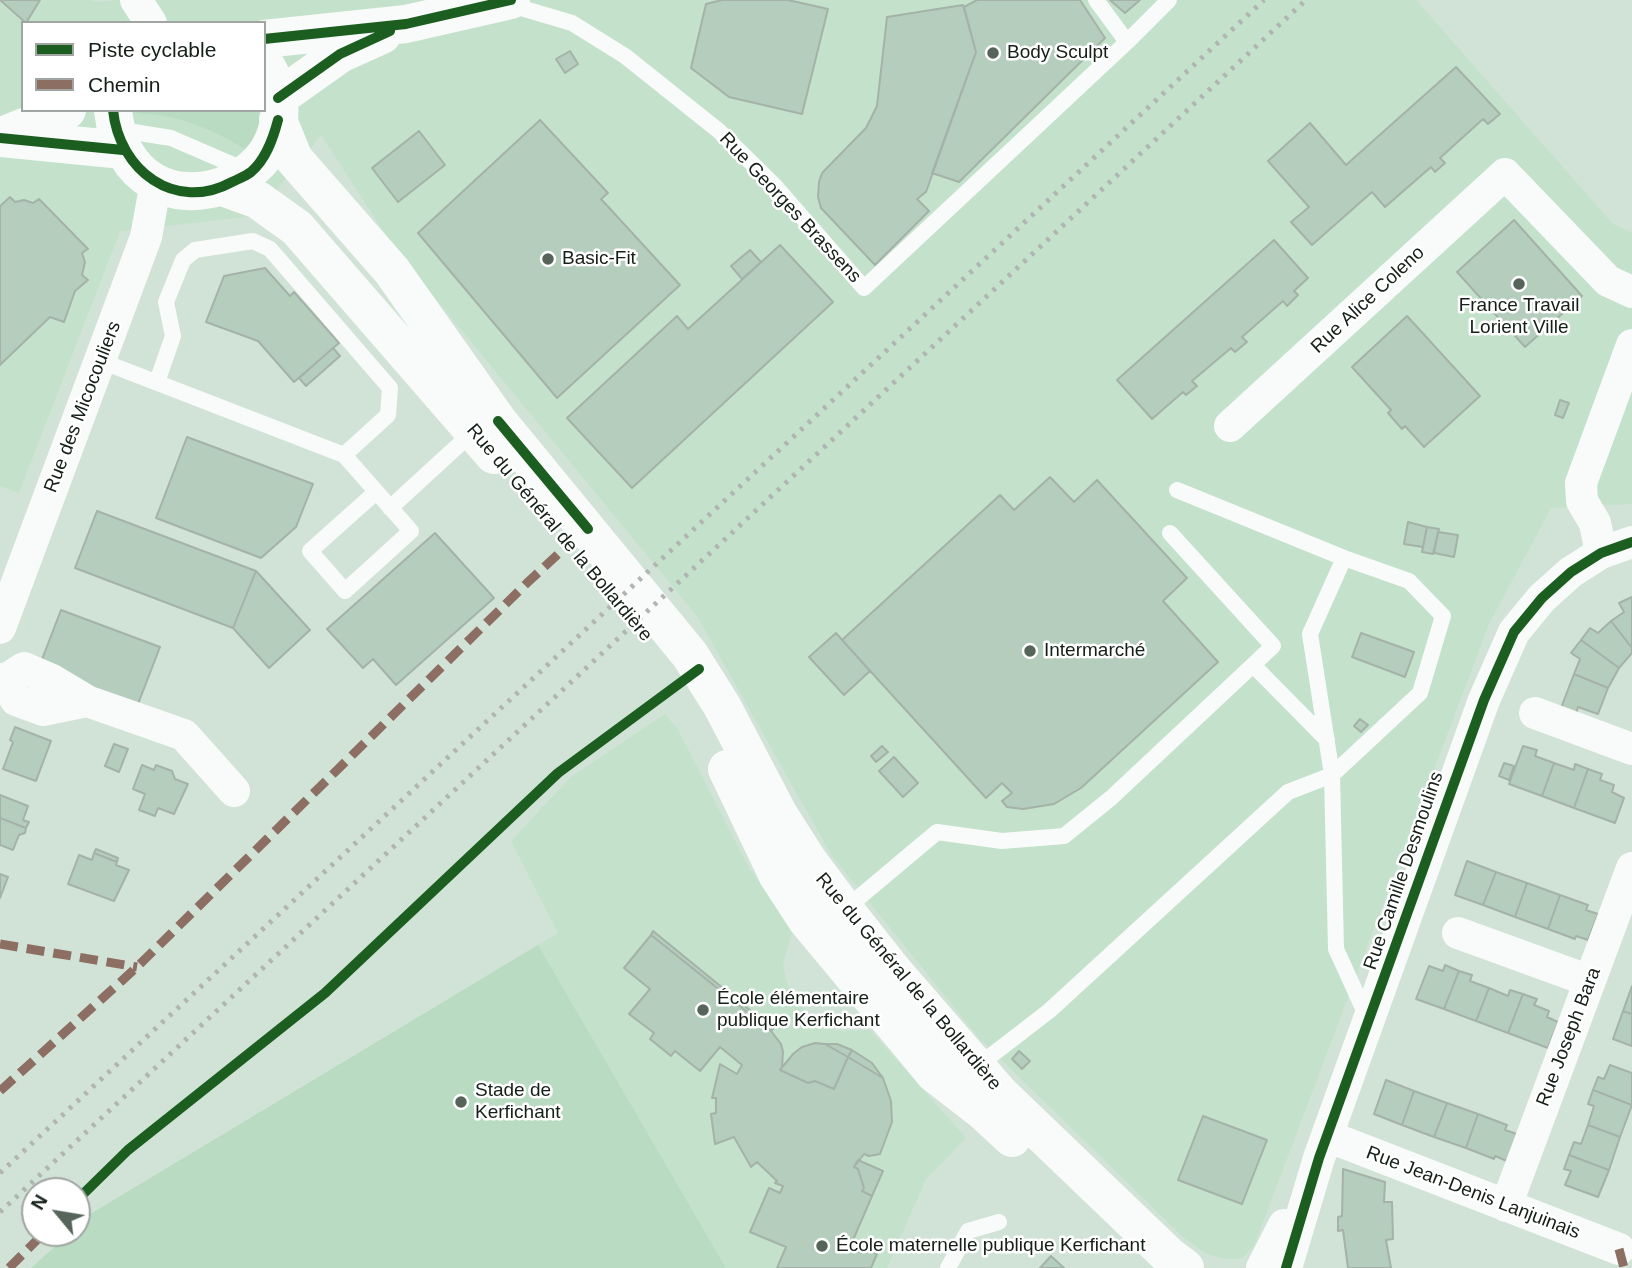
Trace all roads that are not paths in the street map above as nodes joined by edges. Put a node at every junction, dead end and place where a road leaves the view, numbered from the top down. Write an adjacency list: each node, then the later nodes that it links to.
1 (136, 0): 5 (street)
2 (1096, 0): 8 (lane)
3 (1169, 0): 8 (lane, Rue Georges Brassens)
4 (507, 1): 6 (main road); 8 (lane, Rue Georges Brassens)
5 (150, 21)
6 (407, 24): 7 (main road); 10 (main road)
7 (266, 39)
8 (1127, 42)
9 (266, 65): 10 (main road, Rue du Général de la Bollardière)
10 (278, 109): 14 (main road); 19 (main road, Rue du Général de la Bollardière)
11 (100, 126): 12 (main road); 12 (main road); 13 (main road); 14 (lane)
12 (0, 137)
13 (156, 182): 14 (main road); 17 (street, Rue des Micocouliers)
14 (250, 182): 19 (main road, Rue du Général de la Bollardière)
15 (1632, 292): 20 (street, Rue Alice Coleno)
16 (1632, 345): 27 (street)
17 (100, 361): 18 (lane); 29 (street, Rue des Micocouliers)
18 (157, 382): 21 (lane); 21 (lane)
19 (486, 426): 24 (lane); 38 (main road, Rue du Général de la Bollardière)
20 (1230, 426)
21 (344, 455): 23 (lane)
22 (1177, 490): 28 (lane)
23 (376, 492): 24 (lane); 24 (lane)
24 (390, 508)
25 (1170, 533): 30 (lane)
26 (1632, 542): 27 (street, Rue Camille Desmoulins)
27 (1601, 553): 41 (street, Rue Camille Desmoulins)
28 (1344, 558): 33 (lane); 35 (lane)
29 (0, 628)
30 (1253, 665): 33 (lane); 38 (lane)
31 (2, 680): 36 (street)
32 (1535, 713): 34 (street)
33 (1327, 740): 35 (lane)
34 (1632, 748)
35 (1332, 775): 41 (lane); 42 (lane)
36 (234, 791)
37 (1632, 868): 40 (street, Rue Joseph Bara)
38 (830, 921): 42 (main road, Rue du Général de la Bollardière)
39 (1458, 933): 40 (street)
40 (1590, 981): 44 (street, Rue Joseph Bara)
41 (1369, 1023): 43 (street, Rue Camille Desmoulins)
42 (965, 1078): 48 (main road, Rue du Général de la Bollardière); 49 (main road, Rue du Général de la Bollardière)
43 (1323, 1147): 44 (street, Rue Jean-Denis Lanjuinais); 50 (street, Rue Camille Desmoulins); 51 (street, Rue Camille Desmoulins)
44 (1506, 1206): 46 (street, Rue Jean-Denis Lanjuinais)
45 (999, 1222): 47 (lane)
46 (1619, 1249)
47 (948, 1268)
48 (1147, 1268)
49 (1185, 1268)
50 (1262, 1268)
51 (1286, 1268)

